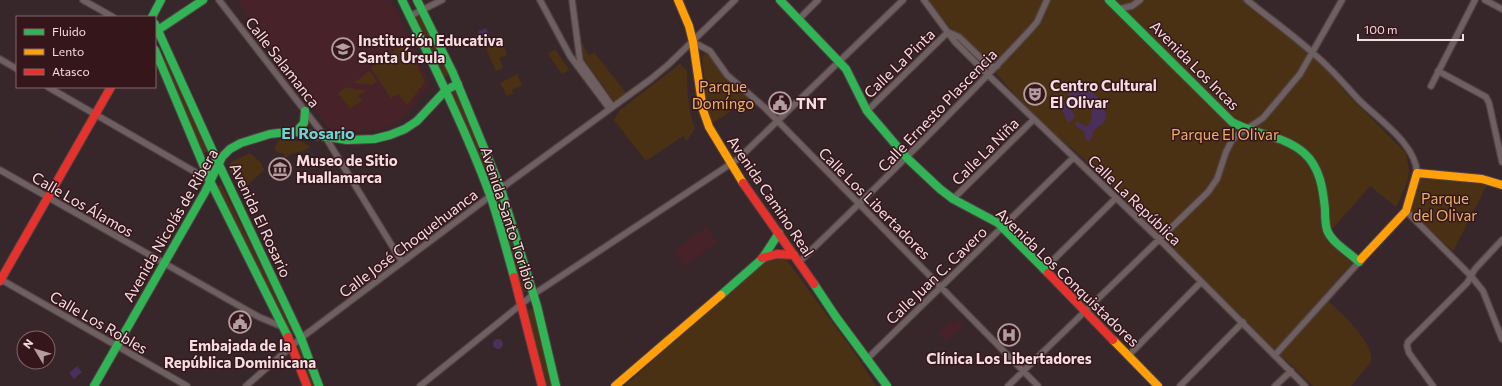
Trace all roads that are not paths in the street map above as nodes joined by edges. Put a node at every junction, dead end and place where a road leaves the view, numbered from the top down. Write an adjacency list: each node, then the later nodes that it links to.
1 (83, 0): 26 (street)
2 (162, 0): 27 (street)
3 (204, 0): 30 (street)
4 (219, 0): 49 (street, Calle Salamanca)
5 (402, 0): 28 (street, Avenida Santo Toribio)
6 (417, 0): 25 (street, Avenida Santo Toribio)
7 (442, 0): 25 (street)
8 (540, 0): 34 (street)
9 (572, 0): 33 (street)
10 (678, 0): 32 (street, Avenida Camino Real)
11 (735, 0): 32 (street, Calle José Choquehuanca)
12 (780, 0): 29 (street, Avenida Los Conquistadores)
13 (818, 0): 29 (street)
14 (903, 0): 38 (street)
15 (924, 0): 31 (street, Calle La República)
16 (1047, 0): 39 (street, Calle Ernesto Plascencia)
17 (1109, 0): 23 (street, Avenida Los Incas)
18 (1140, 0): 23 (street)
19 (1247, 0): 36 (street)
20 (1342, 0): 36 (street)
21 (1475, 0): 41 (street)
22 (1485, 0): 24 (street)
23 (1119, 9): 54 (street, Avenida Los Incas)
24 (1502, 9)
25 (422, 10): 28 (street); 43 (street, Avenida Santo Toribio)
26 (111, 16)
27 (153, 16)
28 (410, 16): 47 (street, Avenida Santo Toribio)
29 (799, 19): 38 (street, Avenida Los Conquistadores)
30 (156, 29): 60 (street, Avenida El Rosario)
31 (948, 32): 39 (street, Calle La República); 42 (street, Calle La República); 50 (street, Calle La Pinta)
32 (693, 42): 48 (street, Calle José Choquehuanca); 53 (street, Calle Los Libertadores); 61 (street, Avenida Camino Real)
33 (578, 47): 34 (street); 48 (street)
34 (566, 50): 48 (street)
35 (156, 52): 64 (street, Avenida El Rosario)
36 (1313, 53): 54 (street); 63 (street)
37 (0, 59): 40 (street)
38 (839, 61): 50 (street, Avenida Los Conquistadores); 53 (street)
39 (996, 66): 42 (street, Calle Ernesto Plascencia)
40 (16, 68)
41 (1438, 71): 44 (street); 59 (street)
42 (988, 76): 52 (street, Calle La República); 57 (street, Calle Ernesto Plascencia)
43 (458, 84): 47 (street, Avenida Nicolás de Ribera); 66 (street, Avenida Santo Toribio)
44 (1431, 86)
45 (50, 88): 51 (street)
46 (111, 88): 51 (street)
47 (446, 90): 56 (street, Avenida Nicolás de Ribera); 67 (street, Avenida Santo Toribio)
48 (611, 107): 66 (street, Calle José Choquehuanca)
49 (305, 111): 55 (street); 56 (street, Calle Salamanca)
50 (867, 111): 57 (street, Avenida Los Conquistadores)
51 (96, 114): 64 (street); 68 (street)
52 (1033, 120): 58 (street, Calle La República); 70 (street, Calle La Niña)
53 (778, 121): 61 (street); 71 (street, Calle Los Libertadores)
54 (1246, 130): 75 (street); 81 (street, Avenida Los Incas)
55 (296, 132): 56 (street, Avenida Nicolás de Ribera); 60 (street, Avenida Nicolás de Ribera)
56 (326, 138): 79 (street, Calle Salamanca)
57 (908, 158): 70 (street, Avenida Los Conquistadores); 71 (street, Calle Ernesto Plascencia)
58 (1073, 158): 69 (street, Calle La República); 73 (street, Calle Juan C. Cavero)
59 (1502, 162)
60 (218, 163): 64 (street, Avenida Nicolás de Ribera); 95 (street, Avenida El Rosario)
61 (731, 165): 74 (street, Avenida Camino Real); 88 (street)
62 (0, 170): 68 (street, Calle Los Álamos)
63 (1417, 172): 65 (street); 72 (street)
64 (210, 180): 82 (street, Avenida Nicolás de Ribera); 90 (street, Avenida El Rosario)
65 (1502, 185)
66 (500, 189): 67 (street, Calle José Choquehuanca); 88 (street, Avenida Santo Toribio)
67 (490, 196): 79 (street, Calle José Choquehuanca); 89 (street, Avenida Santo Toribio)
68 (48, 198): 82 (street, Calle Los Álamos); 85 (street)
69 (1116, 198): 75 (street, Calle La República); 83 (street)
70 (953, 199): 73 (street, Avenida Los Conquistadores)
71 (860, 205): 80 (street, Calle Ernesto Plascencia); 87 (street, Calle Los Libertadores)
72 (1406, 211): 81 (street); 84 (street)
73 (1002, 228): 83 (street, Avenida Los Conquistadores); 87 (street, Calle Juan C. Cavero)
74 (780, 233): 77 (street, Avenida Camino Real); 78 (street)
75 (1160, 240): 86 (street, Calle La República); 91 (street)
76 (1502, 240): 84 (street)
77 (794, 255): 78 (street); 80 (street, Avenida Camino Real)
78 (762, 259): 112 (street)
79 (402, 262): 95 (street, Calle José Choquehuanca)
80 (799, 262): 101 (street, Avenida Camino Real)
81 (1359, 262): 99 (street)
82 (164, 264): 92 (street, Calle Los Álamos); 98 (street, Avenida Nicolás de Ribera)
83 (1043, 270): 91 (street, Avenida Los Conquistadores)
84 (1471, 276): 96 (street); 120 (street)
85 (0, 280): 98 (street, Calle Los Robles)
86 (1201, 282): 93 (street, Calle La República); 100 (street)
87 (941, 286): 101 (street, Calle Juan C. Cavero); 102 (street, Calle Los Libertadores)
88 (534, 294): 89 (street); 111 (street, Avenida Santo Toribio)
89 (522, 304): 109 (street); 110 (street, Avenida Santo Toribio)
90 (275, 311): 92 (street); 94 (street, Avenida El Rosario)
91 (1085, 312): 100 (street, Avenida Los Conquistadores); 102 (street)
92 (260, 317): 94 (street, Calle Los Álamos)
93 (1243, 322): 99 (street, Calle La República); 117 (street)
94 (283, 328): 97 (street, Avenida El Rosario)
95 (301, 338): 97 (street, Calle José Choquehuanca); 108 (street, Avenida El Rosario)
96 (1502, 339)
97 (292, 345): 106 (street, Calle José Choquehuanca); 107 (street, Avenida El Rosario)
98 (117, 346): 104 (street, Avenida Nicolás de Ribera); 105 (street, Calle Los Robles)
99 (1275, 355): 103 (street, Calle La República)
100 (1128, 356): 116 (street, Avenida Los Conquistadores)
101 (866, 360): 113 (street, Avenida Camino Real)
102 (1024, 371): 114 (street); 115 (street, Calle Los Libertadores)
103 (1291, 371): 118 (street); 119 (street, Calle La República)
104 (94, 386)
105 (187, 386)
106 (246, 386)
107 (307, 386)
108 (319, 386)
109 (420, 386)
110 (542, 386)
111 (556, 386)
112 (616, 386)
113 (887, 386)
114 (1008, 386)
115 (1038, 386)
116 (1158, 386)
117 (1180, 386)
118 (1275, 386)
119 (1305, 386)
120 (1432, 386)

